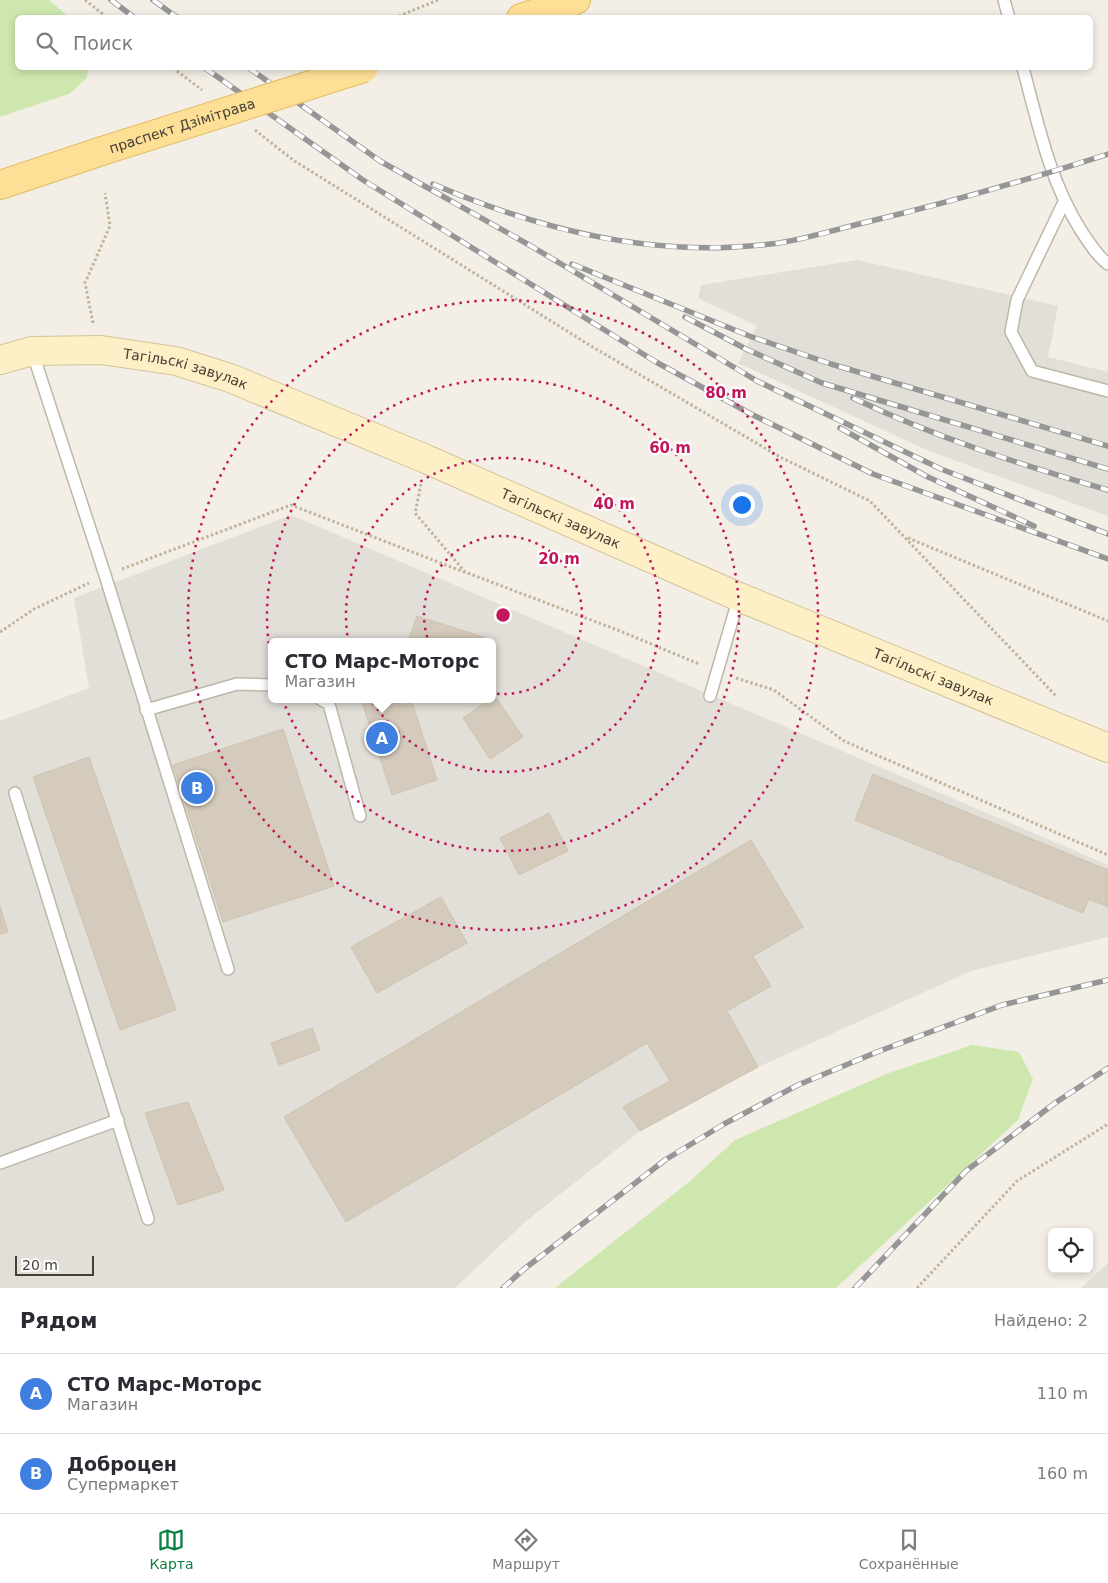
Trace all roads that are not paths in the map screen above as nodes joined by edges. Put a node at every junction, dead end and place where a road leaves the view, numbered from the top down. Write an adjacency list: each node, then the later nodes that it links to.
1 (576, 0): 3 (main road)
2 (1004, 0): 4 (lane)
3 (531, 15)
4 (1008, 15)
5 (359, 70): 7 (main road, праспект Дзімітрава, bridge)
6 (1024, 70): 8 (lane)
7 (0, 185)
8 (1064, 202): 9 (lane); 12 (lane)
9 (1108, 264)
10 (32, 351): 11 (main road, Тагільскі завулак); 13 (main road, Тагільскі завулак); 17 (lane)
11 (0, 360)
12 (1108, 391)
13 (739, 597): 15 (lane); 18 (main road, Тагільскі завулак)
14 (268, 685): 17 (lane)
15 (710, 696)
16 (327, 703): 20 (lane)
17 (146, 710): 21 (lane)
18 (1108, 748)
19 (16, 793): 22 (lane)
20 (360, 816)
21 (228, 969)
22 (118, 1120): 23 (lane); 24 (lane)
23 (0, 1163)
24 (148, 1219)

